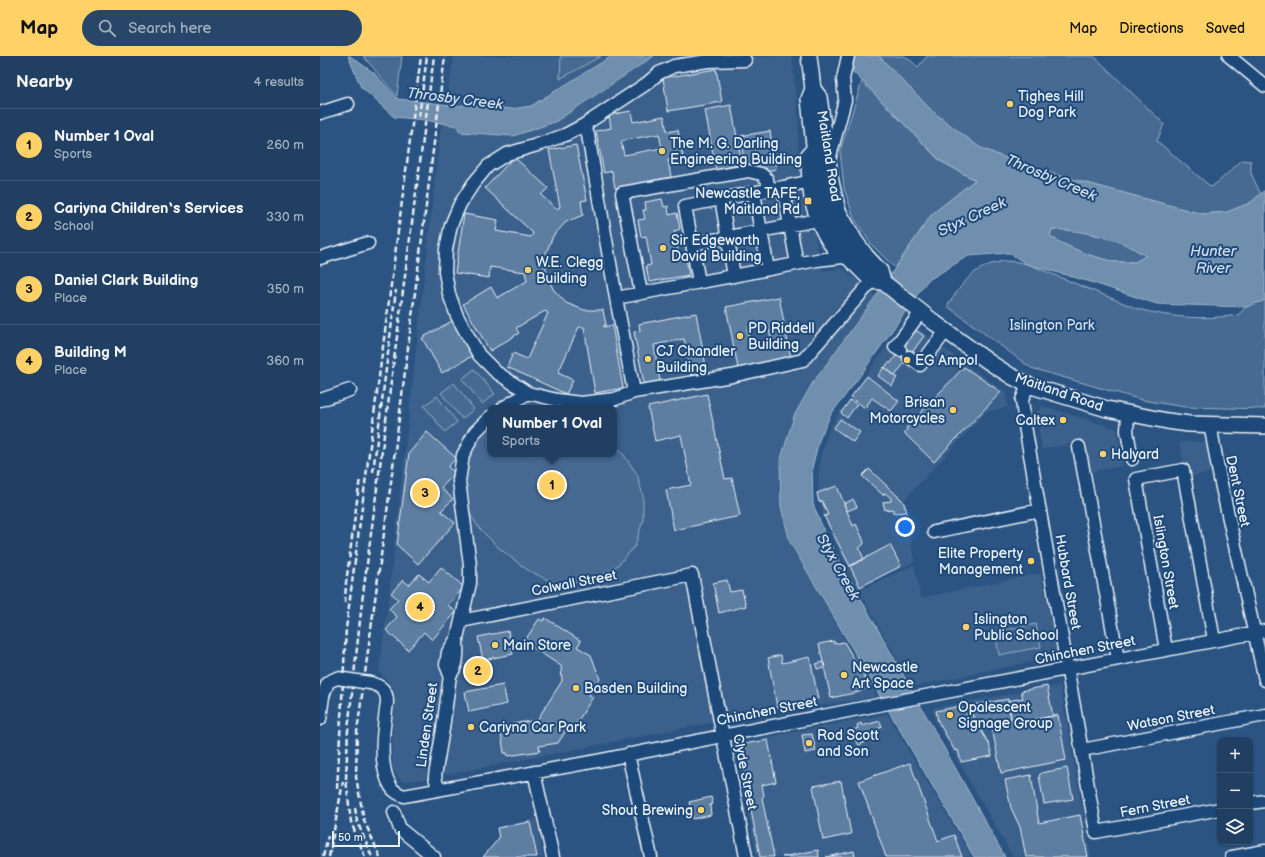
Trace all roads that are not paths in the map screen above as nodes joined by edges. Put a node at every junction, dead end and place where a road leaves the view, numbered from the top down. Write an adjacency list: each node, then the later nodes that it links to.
1 (809, 56): 6 (main road, Maitland Road)
2 (1229, 56): 5 (street)
3 (848, 59): 10 (street)
4 (745, 60): 9 (street)
5 (1265, 86)
6 (813, 89): 10 (main road, Maitland Road); 22 (main road, Maitland Road)
7 (348, 104): 8 (street)
8 (320, 113)
9 (584, 125): 30 (street); 36 (street)
10 (828, 163): 27 (main road, Maitland Road)
11 (802, 183): 12 (street)
12 (783, 187): 13 (street); 17 (street)
13 (769, 190): 14 (street); 29 (street)
14 (754, 192): 15 (street); 18 (street)
15 (721, 198): 19 (street); 21 (street)
16 (812, 221): 17 (street)
17 (790, 225): 18 (street); 24 (street)
18 (761, 231): 19 (street); 25 (street)
19 (727, 237): 21 (street); 26 (street)
20 (368, 242): 23 (street)
21 (692, 244): 28 (street)
22 (846, 257): 24 (street); 27 (main road, Maitland Road)
23 (320, 258)
24 (797, 264): 25 (street)
25 (768, 269): 26 (street)
26 (734, 276): 28 (street)
27 (878, 281): 31 (main road, Maitland Road); 35 (street)
28 (699, 282): 29 (street)
29 (641, 293): 30 (street)
30 (616, 298): 35 (street)
31 (916, 308): 32 (main road, Maitland Road); 32 (street)
32 (946, 331): 33 (main road, Maitland Road)
33 (1028, 385): 39 (main road, Maitland Road); 45 (street, Hubbard Street)
34 (350, 390): 37 (street)
35 (634, 392): 36 (street)
36 (528, 393): 38 (street)
37 (320, 400)
38 (508, 405)
39 (1128, 414): 41 (main road, Maitland Road); 44 (street)
40 (487, 420): 48 (street)
41 (1210, 424): 42 (main road, Maitland Road); 49 (street, Dent Street)
42 (1265, 426)
43 (1079, 447): 52 (street)
44 (1132, 459)
45 (1040, 510): 46 (street); 53 (street, Hubbard Street)
46 (934, 532)
47 (692, 575): 48 (street, Colwall Street); 57 (street, Clyde Street)
48 (461, 620): 61 (street, Linden Street)
49 (1259, 632): 50 (street, Chinchen Street); 54 (street, Dent Street)
50 (1214, 640): 51 (street, Chinchen Street); 51 (street, Islington Street)
51 (1166, 650): 52 (street, Chinchen Street)
52 (1118, 659): 53 (street, Chinchen Street)
53 (1067, 669): 57 (street, Chinchen Street); 58 (street, Hubbard Street)
54 (1265, 680)
55 (1265, 715): 58 (street, Watson Street)
56 (320, 719): 61 (street, Chinchen Street, bridge)
57 (723, 735): 59 (street, Chinchen Street); 71 (street, Clyde Street)
58 (1082, 750): 66 (street, Hubbard Street)
59 (628, 754): 60 (street, Chinchen Street); 70 (street)
60 (534, 772): 61 (street, Chinchen Street); 69 (street)
61 (438, 790)
62 (1265, 801): 63 (street)
63 (1253, 803)
64 (1217, 810): 66 (street, Fern Street)
65 (394, 812): 68 (street)
66 (1096, 832)
67 (1265, 851): 72 (street)
68 (434, 857)
69 (554, 857)
70 (651, 857)
71 (746, 857)
72 (1232, 857)

